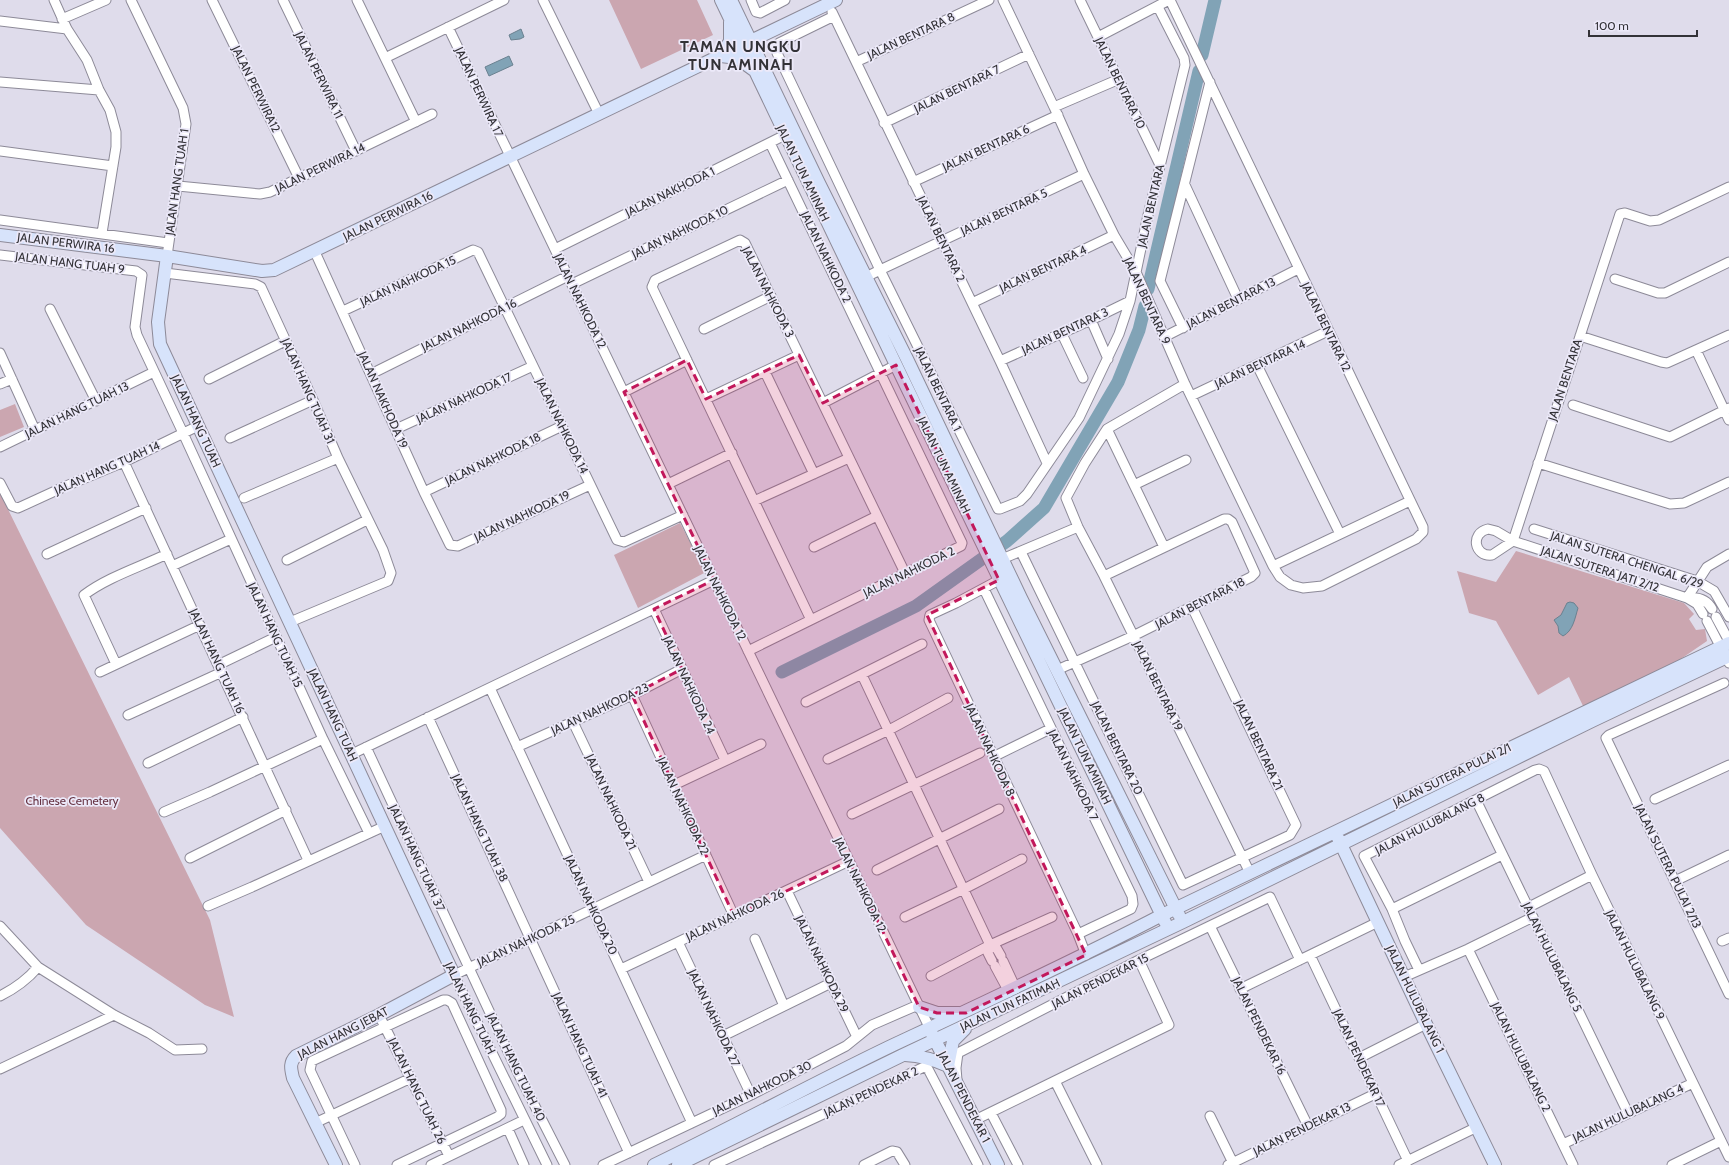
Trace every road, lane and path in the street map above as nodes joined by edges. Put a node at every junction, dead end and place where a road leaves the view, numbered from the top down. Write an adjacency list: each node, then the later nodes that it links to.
1 (54, 0): 21 (street)
2 (106, 0): 21 (street)
3 (131, 0): 55 (street, JALAN HANG TUAH 1)
4 (212, 0): 51 (street, JALAN PERWIRA12)
5 (283, 0): 46 (street, JALAN PERWIRA 11)
6 (357, 0): 31 (street)
7 (504, 0): 24 (street)
8 (543, 0): 40 (street)
9 (721, 0): 19 (main road, JALAN TUN AMINAH)
10 (731, 0): 23 (main road, JALAN TUN AMINAH)
11 (751, 0): 12 (street)
12 (785, 0)
13 (988, 0): 32 (street, JALAN BENTARA 8)
14 (1003, 0): 29 (street, JALAN BENTARA 9)
15 (1080, 0): 27 (street, JALAN BENTARA 10)
16 (1169, 0): 18 (street); 36 (street, JALAN BENTARA 12)
17 (831, 2): 20 (street, JALAN BENTARA 2); 26 (main road, JALAN PERWIRA 16)
18 (1158, 7): 27 (street); 48 (street, JALAN BENTARA)
19 (729, 16): 28 (main road, JALAN TUN AMINAH); 30 (main road)
20 (834, 16): 32 (street, JALAN BENTARA 2); 70 (street, JALAN BENTARA 1)
21 (62, 19): 25 (street)
22 (0, 21): 25 (street)
23 (742, 23): 26 (main road); 28 (main road, JALAN TUN AMINAH)
24 (448, 27): 31 (street); 47 (street, JALAN PERWIRA 17)
25 (67, 29): 37 (street)
26 (769, 33): 28 (main road, JALAN PERWIRA 16); 33 (main road)
27 (1098, 37): 34 (street, JALAN BENTARA 10)
28 (747, 43): 30 (main road, JALAN PERWIRA 16); 33 (main road, JALAN TUN AMINAH)
29 (1029, 54): 38 (street, JALAN BENTARA 9); 42 (street, JALAN BENTARA 7)
30 (721, 56): 33 (main road); 40 (main road, JALAN PERWIRA 16)
31 (385, 58): 41 (street)
32 (856, 62): 42 (street, JALAN BENTARA 2)
33 (759, 68): 43 (main road, JALAN TUN AMINAH); 74 (main road, JALAN TUN AMINAH)
34 (1117, 80): 38 (street, JALAN BENTARA 6); 48 (street, JALAN BENTARA 10)
35 (0, 82): 37 (street)
36 (1210, 82): 54 (street); 69 (street, JALAN BENTARA 12)
37 (100, 90): 49 (street)
38 (1056, 111): 50 (street, JALAN BENTARA 9); 53 (street, JALAN BENTARA 6)
39 (432, 114): 41 (street, JALAN PERWIRA 14)
40 (599, 114): 47 (main road, JALAN PERWIRA 16)
41 (416, 122): 46 (street, JALAN PERWIRA 14)
42 (884, 123): 53 (street, JALAN BENTARA 2)
43 (785, 135): 44 (street, JALAN NAKHODA 1); 99 (main road, JALAN TUN AMINAH)
44 (770, 143): 52 (street, JALAN NAHKODA 2); 63 (street, JALAN NAKHODA 1)
45 (0, 151): 49 (street)
46 (356, 151): 51 (street, JALAN PERWIRA 14)
47 (510, 157): 63 (street, JALAN NAHKODA 12); 65 (main road, JALAN PERWIRA 16)
48 (1160, 165): 72 (street, JALAN BENTARA)
49 (113, 166): 58 (street)
50 (1084, 174): 60 (street, JALAN BENTARA 9); 61 (street, JALAN BENTARA 5)
51 (299, 178): 55 (street, JALAN PERWIRA 14)
52 (788, 180): 76 (street, JALAN NAHKODA 10); 104 (street, JALAN NAHKODA 2)
53 (913, 182): 61 (street, JALAN BENTARA 2)
54 (1185, 185): 78 (street); 85 (street)
55 (178, 186): 62 (street, JALAN HANG TUAH 1)
56 (1729, 187): 90 (street, JALAN BENTARA)
57 (0, 220): 58 (street)
58 (102, 233): 62 (street)
59 (0, 235): 67 (main road, JALAN PERWIRA 16)
60 (1114, 235): 72 (street, JALAN BENTARA 9); 80 (street, JALAN BENTARA 4)
61 (942, 241): 70 (street, JALAN BENTARA 5); 80 (street, JALAN BENTARA 2)
62 (168, 243): 67 (street, JALAN HANG TUAH 1)
63 (555, 249): 76 (street, JALAN NAHKODA 12)
64 (473, 250): 81 (street, JALAN NAHKODA 14); 83 (street, JALAN NAHKODA 15)
65 (315, 252): 67 (main road, JALAN PERWIRA 16); 83 (street, JALAN NAKHODA 19)
66 (0, 255): 71 (street, JALAN HANG TUAH 9)
67 (167, 256): 73 (main road, JALAN HANG TUAH)
68 (1729, 262): 75 (street)
69 (1298, 269): 78 (street, JALAN BENTARA 13); 87 (street, JALAN BENTARA 12)
70 (880, 270): 74 (street); 145 (street, JALAN BENTARA 1)
71 (139, 272): 102 (street, JALAN HANG TUAH 15)
72 (1136, 272): 79 (street, JALAN BENTARA); 91 (street, JALAN BENTARA 9)
73 (165, 273): 92 (street, JALAN HANG TUAH 31); 120 (main road, JALAN HANG TUAH)
74 (866, 277): 151 (main road, JALAN TUN AMINAH)
75 (1615, 279)
76 (570, 280): 81 (street, JALAN NAHKODA 16); 111 (street, JALAN NAHKODA 12)
77 (771, 296): 86 (street); 95 (street, JALAN NAHKODA 3); 97 (street, JALAN NAHKODA 3)
78 (1238, 299): 85 (street, JALAN BENTARA 13)
79 (1130, 301): 84 (street, JALAN BENTARA 3); 96 (street, JALAN BENTARA)
80 (972, 302): 98 (street, JALAN BENTARA 2)
81 (504, 307): 101 (street, JALAN NAHKODA 14); 105 (street, JALAN NAHKODA 16)
82 (50, 309): 115 (street)
83 (343, 311): 105 (street, JALAN NAKHODA 19)
84 (1091, 320): 88 (street, JALAN BENTARA 3); 96 (street)
85 (1183, 328): 91 (street, JALAN BENTARA 13)
86 (704, 329)
87 (1328, 331): 100 (street, JALAN BENTARA 14); 144 (street, JALAN BENTARA 12)
88 (1062, 334): 98 (street, JALAN BENTARA 3); 106 (street)
89 (1729, 335): 93 (street)
90 (1580, 336): 93 (street); 134 (street, JALAN BENTARA)
91 (1164, 337): 110 (street, JALAN BENTARA 9)
92 (285, 341): 108 (street); 114 (street, JALAN HANG TUAH 31)
93 (1696, 350): 118 (street)
94 (0, 353): 107 (street)
95 (800, 355): 103 (street); 116 (street, JALAN NAHKODA 3)
96 (1108, 359): 133 (street, JALAN BENTARA)
97 (688, 360): 111 (street); 113 (street, JALAN NAHKODA 3)
98 (1000, 361): 133 (street, JALAN BENTARA 2)
99 (896, 365): 104 (street); 151 (main road, JALAN TUN AMINAH)
100 (1257, 365): 112 (street, JALAN BENTARA 14); 153 (street)
101 (533, 366): 121 (street, JALAN NAHKODA 14); 124 (street, JALAN NAHKODA 17)
102 (154, 372): 115 (street, JALAN HANG TUAH 13); 125 (street, JALAN HANG TUAH 15)
103 (764, 372): 113 (street); 135 (street)
104 (881, 372): 116 (street); 167 (street, JALAN NAHKODA 2)
105 (371, 374): 124 (street, JALAN NAKHODA 19)
106 (1083, 378)
107 (12, 379): 109 (street); 123 (street)
108 (209, 379)
109 (0, 384)
110 (1185, 384): 112 (street, JALAN BENTARA 9); 122 (street)
111 (624, 392): 138 (street, JALAN NAHKODA 12)
112 (1191, 396): 166 (street, JALAN BENTARA 9)
113 (706, 399): 128 (street, JALAN NAHKODA 3)
114 (313, 400): 126 (street); 129 (street, JALAN HANG TUAH 31)
115 (96, 401): 123 (street, JALAN HANG TUAH 13)
116 (823, 403): 130 (street, JALAN NAHKODA 3)
117 (1573, 405): 118 (street)
118 (1727, 409): 119 (street)
119 (1729, 420)
120 (198, 426): 125 (street, JALAN HANG TUAH 14); 179 (main road, JALAN HANG TUAH)
121 (562, 426): 139 (street, JALAN NAHKODA 14); 141 (street, JALAN NAHKODA 18)
122 (1107, 429): 140 (street); 150 (street, JALAN BENTARA 19)
123 (35, 430): 127 (street, JALAN HANG TUAH 13)
124 (396, 430): 141 (street, JALAN NAKHODA 19)
125 (183, 433): 132 (street, JALAN HANG TUAH 14); 154 (street, JALAN HANG TUAH 15)
126 (230, 438)
127 (0, 447)
128 (732, 453): 138 (street); 143 (street, JALAN NAHKODA 3)
129 (338, 458): 142 (street); 149 (street, JALAN HANG TUAH 31)
130 (849, 458): 135 (street); 148 (street, JALAN NAHKODA 3)
131 (1186, 460): 140 (street)
132 (124, 462): 137 (street, JALAN HANG TUAH 14); 146 (street, JALAN HANG TUAH 16)
133 (1047, 463): 145 (street, JALAN BENTARA)
134 (1538, 463): 136 (street); 155 (street, JALAN BENTARA)
135 (814, 474): 143 (street)
136 (1729, 482)
137 (0, 483)
138 (668, 484): 147 (street, JALAN NAHKODA 12)
139 (590, 485): 147 (street, JALAN NAHKODA 14); 156 (street, JALAN NAHKODA 19)
140 (1134, 485): 158 (street)
141 (424, 492): 156 (street, JALAN NAKHODA 19)
142 (244, 498)
143 (754, 501): 178 (street, JALAN NAHKODA 3)
144 (1410, 501): 153 (street); 172 (street, JALAN BENTARA 12)
145 (996, 507)
146 (146, 508): 160 (street); 161 (street, JALAN HANG TUAH 16)
147 (683, 515): 169 (street, JALAN NAHKODA 12)
148 (877, 516): 157 (street); 167 (street, JALAN NAHKODA 3)
149 (367, 520): 163 (street); 179 (street, JALAN HANG TUAH 31)
150 (1078, 527): 159 (street); 168 (street, JALAN BENTARA 19)
151 (981, 528): 164 (main road, JALAN TUN AMINAH)
152 (1534, 529): 171 (street, JALAN SUTERA CHENGAL 6/29)
153 (1340, 534): 166 (street)
154 (231, 539): 165 (street); 182 (street, JALAN HANG TUAH 15)
155 (1513, 541): 174 (street, JALAN SUTERA JATI 2/12)
156 (453, 547)
157 (814, 547)
158 (1164, 547): 168 (street); 175 (street, JALAN BENTARA 18)
159 (1021, 552): 164 (street); 187 (street, JALAN BENTARA 20)
160 (47, 554)
161 (167, 554): 165 (street, JALAN HANG TUAH 16); 188 (street)
162 (1729, 554): 171 (street)
163 (287, 560)
164 (999, 562): 170 (main road, JALAN TUN AMINAH); 191 (main road, JALAN TUN AMINAH)
165 (172, 566): 180 (street, JALAN HANG TUAH 16)
166 (1273, 566): 172 (street, JALAN BENTARA 9)
167 (905, 573): 178 (street, JALAN NAHKODA 2)
168 (1104, 576): 181 (street, JALAN BENTARA 19)
169 (714, 580): 176 (street); 185 (street, JALAN NAHKODA 12)
170 (999, 580): 173 (street, JALAN NAHKODA 8); 251 (main road, JALAN TUN AMINAH)
171 (1697, 581): 174 (street); 177 (street, JALAN SUTERA CHENGAL 6/29)
172 (1303, 588)
173 (984, 589): 203 (street, JALAN NAHKODA 7); 211 (street, JALAN NAHKODA 8)
174 (1687, 598): 183 (street, JALAN SUTERA JATI 2/12)
175 (1192, 607): 181 (street, JALAN BENTARA 18); 235 (street, JALAN BENTARA 21)
176 (654, 609): 190 (street, JALAN NAHKODA 24); 195 (street)
177 (1729, 617)
178 (811, 620): 185 (street, JALAN NAHKODA 2)
179 (290, 622): 210 (main road, JALAN HANG TUAH)
180 (200, 625): 188 (street); 189 (street, JALAN HANG TUAH 16)
181 (1133, 636): 187 (street, JALAN BENTARA 18); 235 (street, JALAN BENTARA 19)
182 (276, 638): 189 (street); 205 (street, JALAN HANG TUAH 15)
183 (1726, 643): 186 (street, JALAN SUTERA JATI 2/12); 227 (main road, JALAN SUTERA PULAI 2/1)
184 (922, 644): 193 (street)
185 (748, 651): 238 (street, JALAN NAHKODA 12)
186 (1728, 659): 230 (main road, JALAN TUN FATIMAH)
187 (1076, 663): 191 (street, JALAN BENTARA 18); 235 (street, JALAN BENTARA 20)
188 (116, 664): 192 (street)
189 (220, 668): 199 (street); 201 (street, JALAN HANG TUAH 16)
190 (682, 669): 196 (street, JALAN NAHKODA 23); 213 (street, JALAN NAHKODA 24)
191 (1057, 670): 248 (main road, JALAN TUN AMINAH)
192 (100, 672)
193 (862, 675): 198 (street); 204 (street)
194 (1724, 683): 242 (street, JALAN SUTERA PULAI 2/13)
195 (490, 688): 200 (street); 208 (street, JALAN NAHKODA 20)
196 (632, 695): 202 (street, JALAN NAHKODA 23); 218 (street, JALAN NAHKODA 22)
197 (948, 698): 204 (street)
198 (806, 702)
199 (128, 715)
200 (428, 717): 207 (street); 262 (street, JALAN HANG TUAH 38)
201 (243, 718): 214 (street); 216 (street, JALAN HANG TUAH 16)
202 (574, 722): 208 (street, JALAN NAHKODA 23); 243 (street, JALAN NAHKODA 21)
203 (1050, 729): 211 (street); 261 (street, JALAN NAHKODA 7)
204 (889, 730): 212 (street); 219 (street)
205 (323, 739): 216 (street); 228 (street, JALAN HANG TUAH 15)
206 (761, 744): 213 (street)
207 (366, 747): 210 (street); 272 (street, JALAN HANG TUAH 37)
208 (517, 747): 249 (street, JALAN NAHKODA 20)
209 (980, 753): 219 (street)
210 (352, 754): 226 (main road, JALAN HANG TUAH)
211 (993, 757): 261 (street, JALAN NAHKODA 8)
212 (828, 759)
213 (725, 760): 218 (street)
214 (148, 763)
215 (1729, 765): 220 (street)
216 (266, 766): 223 (street, JALAN HANG TUAH 16); 224 (street)
217 (1544, 771): 221 (street, JALAN HULUBALANG 8); 241 (street, JALAN HULUBALANG 9)
218 (674, 785): 231 (street, JALAN NAHKODA 22)
219 (914, 785): 225 (street); 229 (street)
220 (1655, 799)
221 (1476, 800): 232 (street, JALAN HULUBALANG 5); 250 (street, JALAN HULUBALANG 8)
222 (999, 809): 229 (street)
223 (286, 810): 234 (street); 237 (street, JALAN HANG TUAH 16)
224 (164, 812)
225 (852, 814)
226 (385, 826): 228 (street); 275 (main road, JALAN HANG TUAH)
227 (1335, 832): 230 (main road, JALAN HULUBALANG 1); 240 (main road, JALAN SUTERA PULAI 2/1)
228 (369, 833): 237 (street)
229 (938, 839): 239 (street); 244 (street)
230 (1341, 844): 256 (main road, JALAN TUN FATIMAH); 257 (main road, JALAN HULUBALANG 1)
231 (706, 855): 243 (street, JALAN NAHKODA 25); 252 (street, JALAN NAHKODA 22)
232 (1502, 855): 247 (street, JALAN HULUBALANG 5); 250 (street)
233 (1729, 855): 242 (street)
234 (190, 858)
235 (1241, 858): 240 (street, JALAN BENTARA 19)
236 (1022, 859): 244 (street)
237 (308, 860): 246 (street)
238 (849, 861): 245 (street, JALAN NAHKODA 26); 285 (street, JALAN NAHKODA 12)
239 (877, 870)
240 (1250, 873): 248 (main road, JALAN SUTERA PULAI 2/1)
241 (1592, 875): 247 (street); 302 (street, JALAN HULUBALANG 9)
242 (1675, 881): 282 (street, JALAN SUTERA PULAI 2/13)
243 (649, 882): 249 (street, JALAN NAHKODA 25)
244 (964, 890): 253 (street); 265 (street)
245 (787, 891): 252 (street, JALAN NAHKODA 26); 278 (street, JALAN NAHKODA 29)
246 (208, 906)
247 (1528, 907): 255 (street, JALAN HULUBALANG 5)
248 (1176, 908): 251 (main road, JALAN TUN FATIMAH); 256 (main road, JALAN TUN AMINAH)
249 (592, 909): 262 (street, JALAN NAHKODA 25); 273 (street, JALAN NAHKODA 20)
250 (1392, 909): 274 (street, JALAN HULUBALANG 8)
251 (1162, 915): 260 (main road, JALAN TUN AMINAH); 267 (main road, JALAN TUN FATIMAH)
252 (734, 916): 264 (street, JALAN NAHKODA 26)
253 (905, 917)
254 (1052, 917): 265 (street)
255 (1533, 917): 266 (street); 306 (street, JALAN HULUBALANG 5)
256 (1183, 922): 260 (main road, JALAN TUN FATIMAH)
257 (1378, 922): 268 (street); 277 (main road, JALAN HULUBALANG 1)
258 (0, 926): 271 (street)
259 (1210, 926): 269 (street, JALAN PENDEKAR 15); 270 (street, JALAN PENDEKAR 15); 280 (street, JALAN PENDEKAR 16)
260 (1169, 929): 279 (main road, JALAN TUN FATIMAH)
261 (1078, 934): 267 (street, JALAN NAHKODA 8)
262 (531, 938): 272 (street, JALAN NAHKODA 25); 319 (street, JALAN HANG TUAH 41)
263 (754, 939): 284 (street)
264 (678, 942): 273 (street, JALAN NAHKODA 26); 292 (street, JALAN NAHKODA 27)
265 (990, 945): 276 (street); 281 (street)
266 (1468, 949): 274 (street); 318 (street, JALAN HULUBALANG 2)
267 (1086, 955): 281 (main road, JALAN TUN FATIMAH)
268 (1310, 955): 270 (street); 296 (street, JALAN PENDEKAR 17)
269 (1139, 960): 300 (street); 301 (street, JALAN PENDEKAR 15)
270 (1300, 960): 280 (street)
271 (38, 967): 283 (street); 286 (street)
272 (468, 968): 275 (street, JALAN NAHKODA 25); 330 (street, JALAN HANG TUAH 40)
273 (621, 969): 312 (street, JALAN NAHKODA 20)
274 (1419, 970): 277 (street)
275 (454, 975): 287 (main road, JALAN HANG JEBAT); 309 (street, JALAN HANG TUAH)
276 (931, 976)
277 (1404, 977): 289 (main road, JALAN HULUBALANG 1)
278 (831, 983): 284 (street); 293 (street, JALAN NAHKODA 29)
279 (1048, 986): 281 (main road); 288 (main road, JALAN TUN FATIMAH)
280 (1240, 989): 313 (street, JALAN PENDEKAR 16)
281 (1012, 990): 288 (main road, JALAN TUN FATIMAH)
282 (1729, 994)
283 (0, 996)
284 (784, 1006): 292 (street)
285 (918, 1006): 288 (main road); 291 (street, JALAN NAHKODA 12); 293 (street, JALAN NAHKODA 30)
286 (114, 1014): 294 (street); 298 (street)
287 (379, 1015): 290 (street, JALAN HANG TUAH 26); 311 (main road, JALAN HANG JEBAT)
288 (969, 1018): 291 (main road, JALAN TUN FATIMAH); 297 (main road)
289 (1426, 1024): 296 (street); 314 (main road, JALAN HULUBALANG 1)
290 (385, 1026): 299 (street, JALAN HANG TUAH 26); 307 (street); 317 (street)
291 (932, 1035): 295 (main road, JALAN TUN FATIMAH); 297 (main road, JALAN PENDEKAR 1); 332 (main road, JALAN TUN FATIMAH)
292 (723, 1036): 304 (street, JALAN NAHKODA 27)
293 (857, 1037): 304 (street, JALAN NAHKODA 30)
294 (202, 1049)
295 (904, 1055): 297 (main road); 333 (main road, JALAN TUN FATIMAH)
296 (1359, 1058): 303 (street, JALAN PENDEKAR 17)
297 (948, 1066): 301 (main road, JALAN PENDEKAR 1)
298 (0, 1069)
299 (410, 1078): 307 (street); 317 (street, JALAN HANG TUAH 26)
300 (1055, 1081): 305 (street); 340 (street)
301 (957, 1083): 310 (main road, JALAN PENDEKAR 1)
302 (1693, 1083): 306 (street, JALAN HULUBALANG 4); 316 (street, JALAN HULUBALANG 9)
303 (1375, 1094): 313 (street, JALAN PENDEKAR 13); 322 (street, JALAN PENDEKAR 17)
304 (751, 1095): 312 (street, JALAN NAHKODA 30)
305 (991, 1112): 310 (street); 339 (street)
306 (1628, 1113): 318 (street, JALAN HULUBALANG 4)
307 (332, 1115): 311 (street); 325 (street)
308 (1210, 1116): 323 (street)
309 (524, 1120): 315 (street); 329 (street, JALAN HANG TUAH)
310 (975, 1120): 338 (main road, JALAN PENDEKAR 1)
311 (315, 1123): 324 (main road, JALAN HANG JEBAT)
312 (692, 1123): 319 (street, JALAN NAHKODA 30)
313 (1308, 1126): 323 (street, JALAN PENDEKAR 13)
314 (1477, 1127): 322 (street); 342 (main road, JALAN HULUBALANG 1)
315 (508, 1129): 320 (street); 328 (street)
316 (1721, 1141): 321 (street, JALAN HULUBALANG 9); 344 (street)
317 (442, 1143): 320 (street, JALAN HANG TUAH 26); 326 (street)
318 (1563, 1144): 343 (street, JALAN HULUBALANG 2)
319 (629, 1152): 331 (street, JALAN NAHKODA 30)
320 (449, 1156): 327 (street)
321 (1729, 1157)
322 (1408, 1161): 341 (street)
323 (1230, 1164)
324 (336, 1165)
325 (356, 1165)
326 (397, 1165)
327 (431, 1165)
328 (524, 1165)
329 (547, 1165)
330 (565, 1165)
331 (602, 1165)
332 (654, 1165)
333 (678, 1165)
334 (715, 1165): 337 (street, JALAN PENDEKAR 2)
335 (864, 1165): 336 (street)
336 (905, 1165)
337 (978, 1165)
338 (998, 1165)
339 (1018, 1165)
340 (1097, 1165)
341 (1399, 1165)
342 (1495, 1165)
343 (1573, 1165)
344 (1672, 1165)

